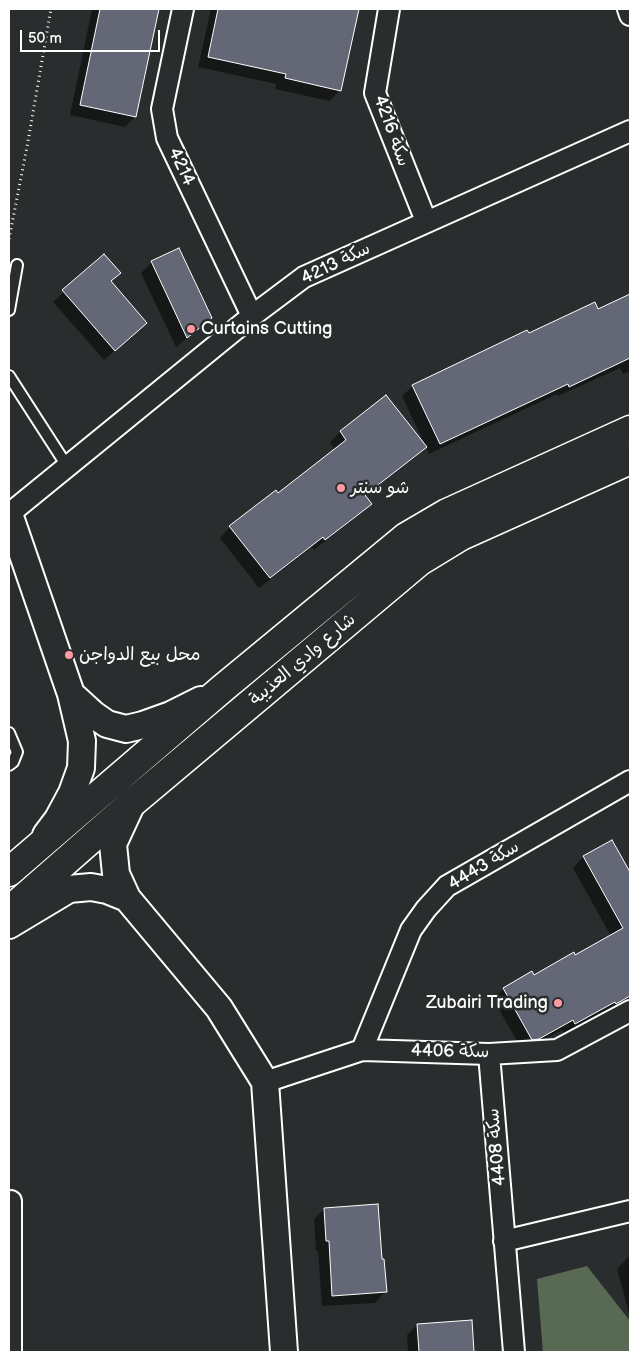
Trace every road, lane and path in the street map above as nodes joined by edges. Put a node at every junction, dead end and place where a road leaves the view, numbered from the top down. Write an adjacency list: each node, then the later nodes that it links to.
1 (51, 9): 8 (path)
2 (184, 9): 11 (street, 4214)
3 (389, 9): 7 (street, سكة 4216)
4 (628, 9): 5 (street)
5 (630, 15)
6 (630, 131): 7 (street, سكة 4213)
7 (426, 221): 11 (street, سكة 4213)
8 (9, 239)
9 (17, 265): 10 (lane)
10 (9, 310)
11 (252, 316): 15 (street, سكة 4213)
12 (9, 376): 15 (lane)
13 (630, 430): 17 (main road, شارع وادي العذيبة)
14 (630, 460): 22 (main road, شارع وادي العذيبة)
15 (67, 466): 16 (street, سكة 4213)
16 (9, 514): 18 (street)
17 (223, 688): 18 (street); 23 (main road, شارع وادي العذيبة)
18 (71, 694): 23 (street)
19 (9, 733): 20 (lane)
20 (9, 765)
21 (630, 782): 29 (street, سكة 4443)
22 (132, 803): 25 (street); 26 (main road, شارع وادي العذيبة)
23 (37, 847): 24 (main road, شارع وادي العذيبة)
24 (9, 872)
25 (126, 898): 27 (street); 31 (street)
26 (9, 911)
27 (9, 925)
28 (630, 1011): 30 (street, سكة 4406)
29 (362, 1050): 30 (street, سكة 4406); 31 (street, سكة 4406)
30 (489, 1054): 34 (street, سكة 4408)
31 (265, 1082): 36 (street)
32 (11, 1201): 35 (street)
33 (630, 1211): 34 (street)
34 (504, 1241): 37 (street, سكة 4408)
35 (11, 1352)
36 (284, 1352)
37 (514, 1352)

